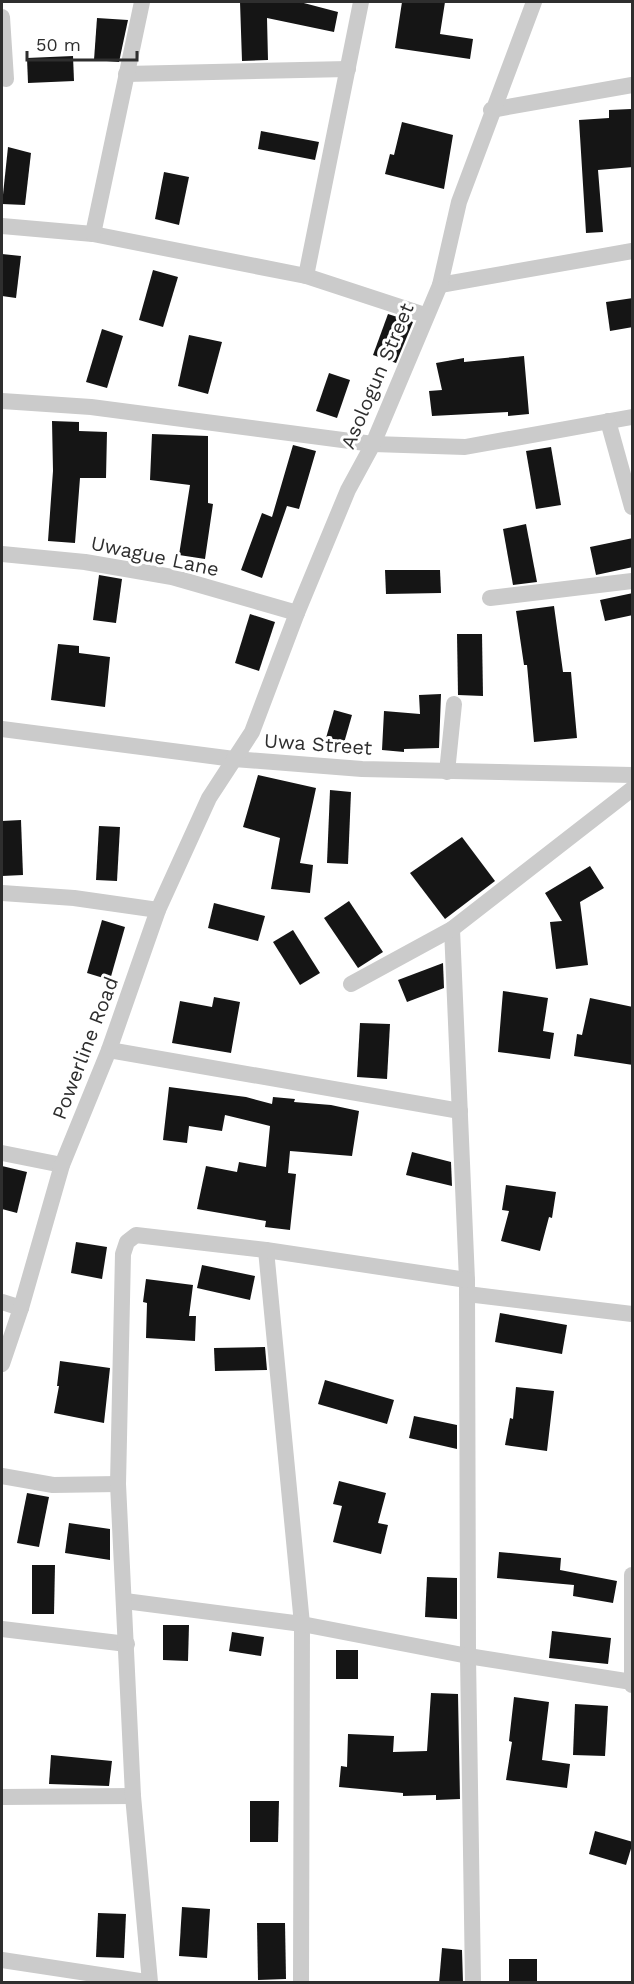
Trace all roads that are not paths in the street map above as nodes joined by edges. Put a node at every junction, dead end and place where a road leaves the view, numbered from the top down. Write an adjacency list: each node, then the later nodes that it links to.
1 (142, 2): 6 (street)
2 (361, 2): 5 (street)
3 (534, 2): 9 (street, Asologun Street)
4 (2, 17): 7 (street)
5 (348, 69): 6 (street); 13 (street)
6 (126, 74): 11 (street)
7 (6, 79)
8 (633, 85): 9 (street)
9 (491, 110): 14 (street, Asologun Street)
10 (2, 226): 11 (street)
11 (93, 234): 13 (street)
12 (633, 251): 14 (street)
13 (306, 276): 15 (street)
14 (440, 285): 15 (street, Asologun Street)
15 (425, 315): 19 (street, Asologun Street)
16 (2, 401): 19 (street)
17 (633, 417): 18 (street)
18 (608, 421): 19 (street); 20 (street)
19 (373, 444): 24 (street, Asologun Street)
20 (633, 507)
21 (2, 554): 24 (street, Uwague Lane)
22 (633, 581): 23 (street)
23 (490, 598)
24 (297, 613): 27 (street, Asologun Street)
25 (454, 704): 28 (street)
26 (2, 729): 27 (street, Uwa Street)
27 (234, 759): 28 (street, Uwa Street); 32 (street, Powerline Road)
28 (447, 772): 29 (street, Uwa Street)
29 (633, 775)
30 (633, 789): 33 (street)
31 (2, 893): 32 (street)
32 (158, 910): 35 (street, Powerline Road)
33 (452, 929): 34 (street); 36 (street)
34 (351, 984)
35 (109, 1050): 36 (street); 38 (street, Powerline Road)
36 (460, 1111): 40 (street)
37 (2, 1153): 38 (street)
38 (62, 1165): 42 (street, Powerline Road)
39 (266, 1250): 40 (street); 46 (street); 49 (street)
40 (467, 1287): 43 (street); 52 (street)
41 (2, 1302): 42 (street)
42 (21, 1308): 44 (street, Powerline Road)
43 (633, 1314)
44 (2, 1364)
45 (2, 1476): 46 (street)
46 (118, 1484): 48 (street)
47 (633, 1575): 53 (street)
48 (125, 1601): 49 (street); 51 (street)
49 (302, 1624): 52 (street); 58 (street)
50 (2, 1629): 51 (street)
51 (127, 1644): 54 (street)
52 (468, 1656): 53 (street); 59 (street)
53 (632, 1683)
54 (133, 1796): 55 (street); 57 (street)
55 (2, 1797)
56 (2, 1960): 57 (street)
57 (148, 1983)
58 (301, 1983)
59 (473, 1983)

